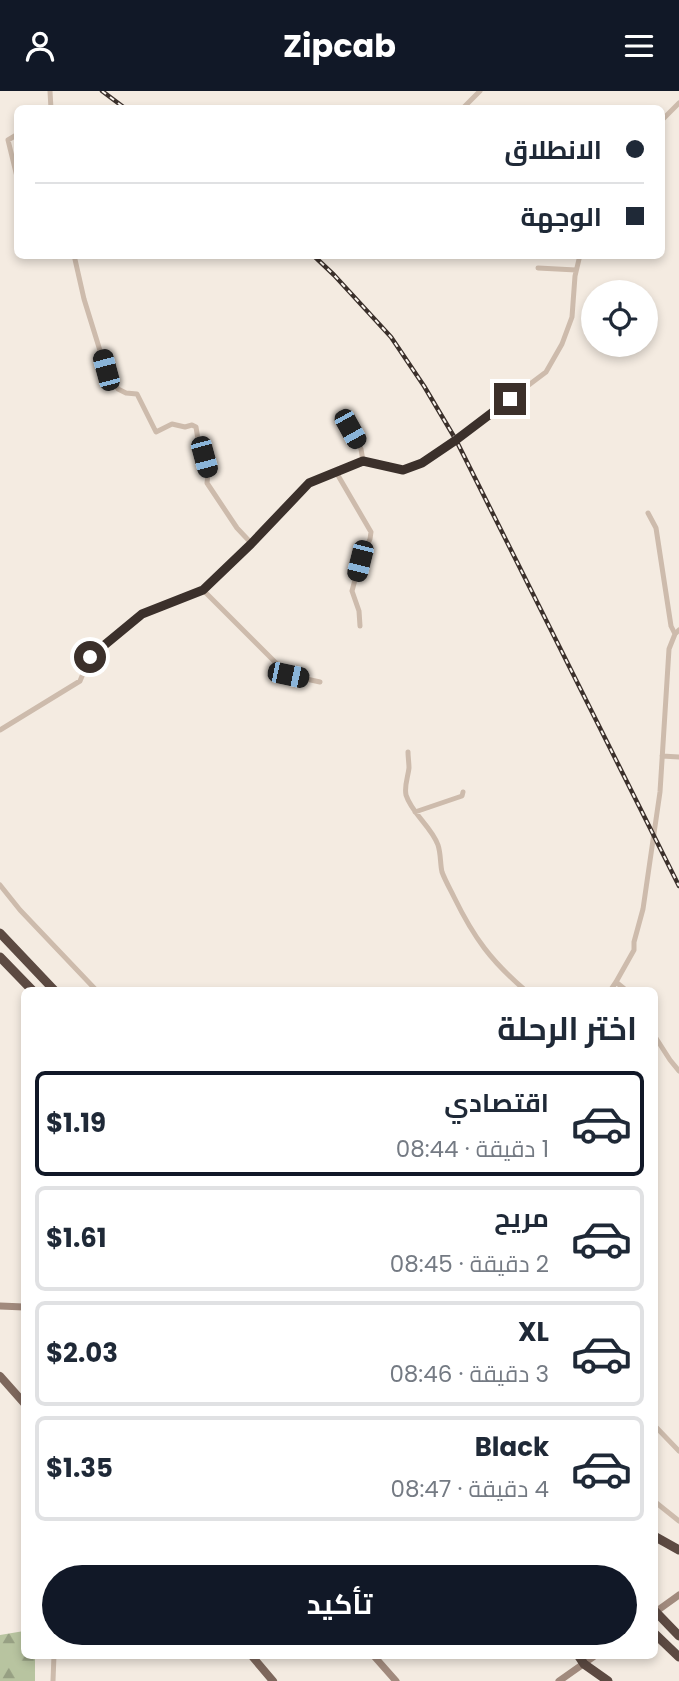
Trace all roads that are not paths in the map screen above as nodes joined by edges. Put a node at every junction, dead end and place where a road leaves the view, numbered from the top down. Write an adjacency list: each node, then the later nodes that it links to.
1 (480, 91): 3 (street)
2 (679, 103): 4 (street)
3 (466, 105)
4 (665, 117)
5 (14, 136): 6 (street)
6 (14, 164)
7 (75, 259): 15 (street)
8 (579, 259): 10 (street)
9 (538, 268): 10 (street)
10 (576, 270): 12 (street)
11 (342, 418): 12 (street)
12 (363, 461): 13 (street)
13 (336, 472): 15 (street); 17 (street)
14 (648, 513): 18 (street)
15 (251, 544): 16 (street)
16 (203, 590): 19 (street); 20 (street)
17 (360, 626)
18 (677, 632): 22 (street)
19 (320, 682)
20 (0, 730)
21 (408, 752): 25 (street)
22 (662, 756): 23 (street); 29 (street)
23 (679, 757)
24 (463, 792): 25 (street)
25 (415, 812): 33 (street)
26 (0, 885): 32 (street)
27 (0, 933): 31 (highway)
28 (0, 957): 30 (highway)
29 (616, 982): 34 (street); 35 (street)
30 (29, 987)
31 (51, 987)
32 (93, 987)
33 (521, 987)
34 (613, 987)
35 (622, 987)
36 (658, 1041): 37 (street)
37 (679, 1070)
38 (0, 1305): 39 (main road)
39 (21, 1307)
40 (0, 1375): 41 (main road)
41 (21, 1399)
42 (658, 1429): 43 (street)
43 (679, 1451)
44 (658, 1504): 45 (street)
45 (679, 1521)
46 (658, 1538): 47 (highway)
47 (679, 1550)
48 (679, 1595): 49 (main road)
49 (658, 1608)
50 (658, 1615): 51 (highway)
51 (679, 1636)
52 (658, 1637): 53 (highway)
53 (679, 1657)
54 (54, 1659): 60 (street)
55 (254, 1659): 61 (main road)
56 (377, 1659): 62 (main road)
57 (581, 1659): 59 (highway)
58 (591, 1659): 59 (main road)
59 (584, 1664): 63 (main road); 64 (highway)
60 (53, 1681)
61 (273, 1681)
62 (396, 1681)
63 (559, 1681)
64 (608, 1681)

